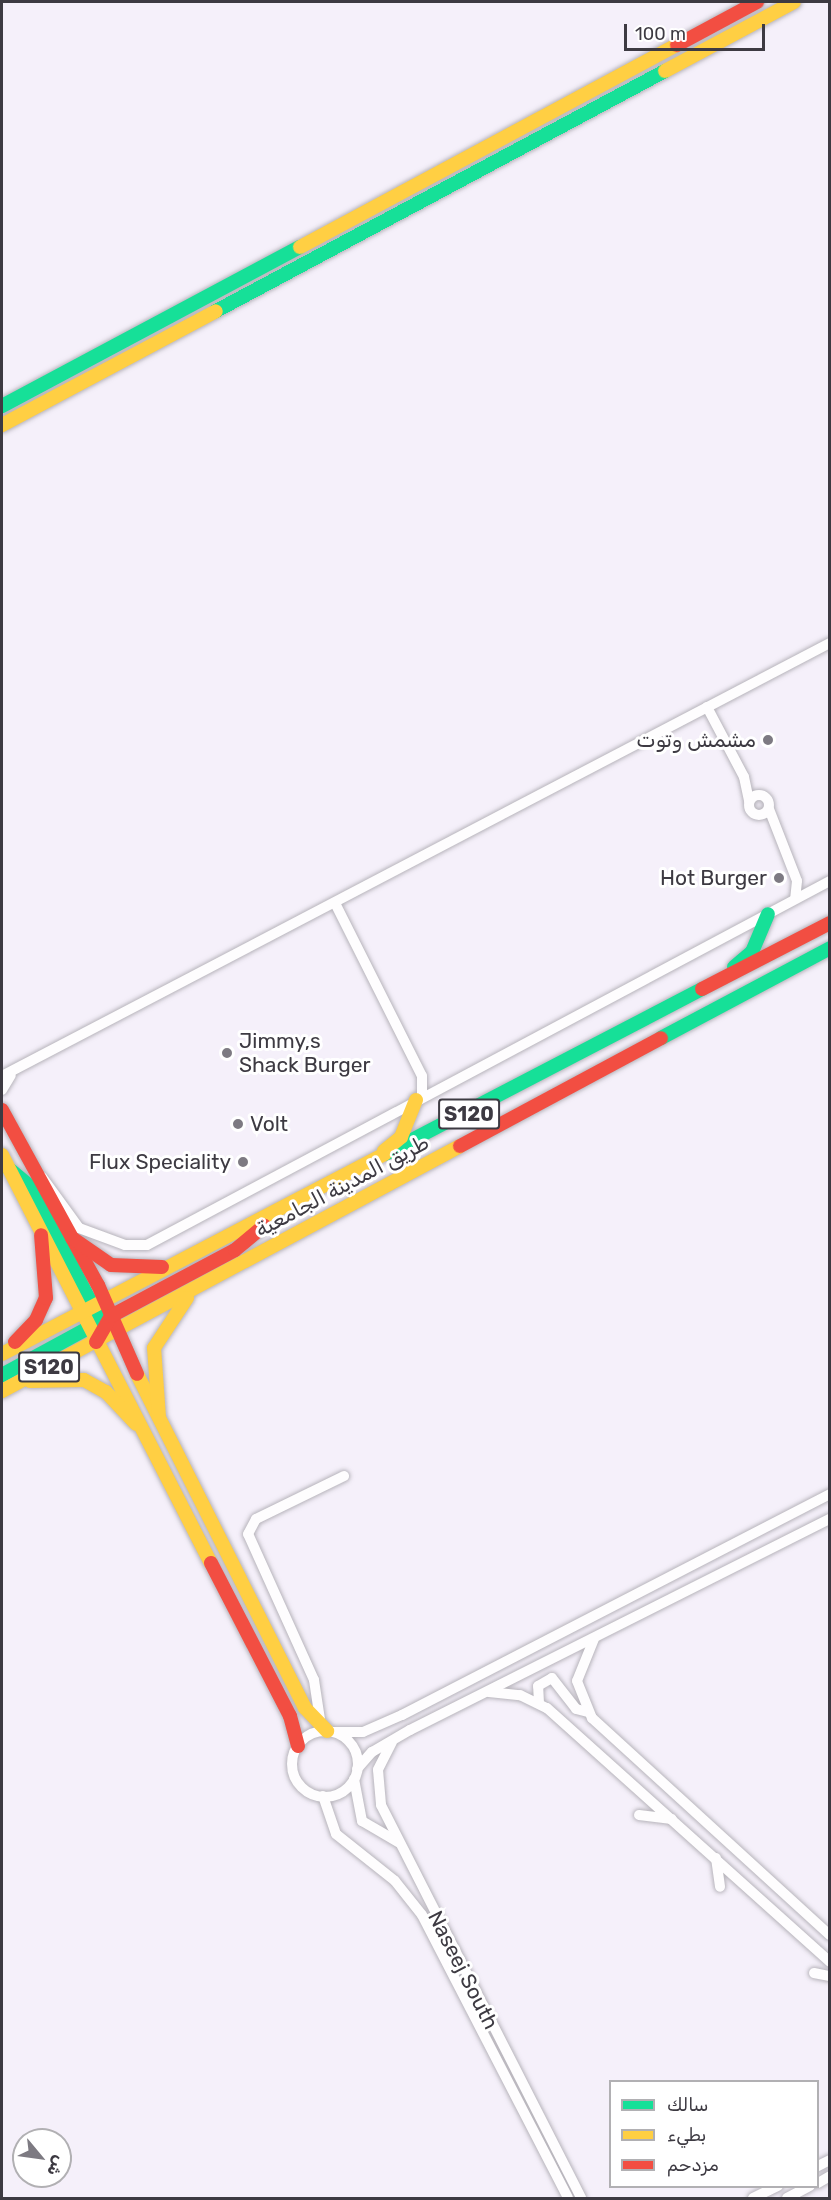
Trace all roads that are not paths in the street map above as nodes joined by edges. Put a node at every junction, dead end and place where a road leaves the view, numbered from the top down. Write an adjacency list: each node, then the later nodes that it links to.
1 (757, 2): 3 (main road)
2 (794, 2): 4 (main road)
3 (2, 406)
4 (2, 425)
5 (830, 643): 6 (street)
6 (707, 707): 7 (street); 15 (street)
7 (744, 777): 8 (street); 9 (street)
8 (762, 794): 9 (street); 10 (street)
9 (749, 801): 10 (street)
10 (764, 812): 11 (street)
11 (794, 872): 13 (street); 14 (street)
12 (830, 881): 13 (street)
13 (818, 887): 14 (street)
14 (795, 899): 16 (street)
15 (336, 905): 20 (street); 21 (street)
16 (768, 914): 19 (main road); 22 (street)
17 (830, 923): 19 (main road, طريق المدينة الجامعية / S120)
18 (830, 948): 33 (main road, طريق المدينة الجامعية / S120)
19 (720, 984): 27 (main road, طريق المدينة الجامعية / S120)
20 (420, 1070): 22 (street); 24 (street)
21 (6, 1075): 23 (street)
22 (444, 1085): 24 (street)
23 (2, 1090)
24 (419, 1098): 27 (main road); 28 (street)
25 (2, 1110): 28 (main road)
26 (4, 1161): 30 (main road); 34 (main road)
27 (372, 1165): 29 (main road, طريق المدينة الجامعية / S120)
28 (39, 1176): 31 (main road)
29 (273, 1216): 32 (main road, طريق المدينة الجامعية / S120); 34 (main road)
30 (41, 1234): 34 (main road); 38 (main road)
31 (72, 1238): 32 (main road); 34 (main road)
32 (169, 1267): 34 (main road, طريق المدينة الجامعية / S120)
33 (193, 1290): 36 (main road, طريق المدينة الجامعية / S120); 42 (main road)
34 (99, 1314): 35 (main road); 36 (main road); 37 (main road); 38 (main road, طريق المدينة الجامعية / S120)
35 (89, 1328): 37 (main road); 39 (main road)
36 (117, 1332): 37 (main road, طريق المدينة الجامعية / S120); 42 (main road)
37 (96, 1342): 40 (main road, طريق المدينة الجامعية / S120); 43 (main road)
38 (2, 1353)
39 (2, 1376)
40 (20, 1382): 41 (main road, طريق المدينة الجامعية / S120); 43 (main road)
41 (2, 1391)
42 (159, 1417): 53 (main road)
43 (136, 1424): 55 (main road)
44 (344, 1476): 53 (street)
45 (830, 1494): 47 (street)
46 (830, 1519): 48 (street)
47 (672, 1578): 48 (street); 53 (street)
48 (680, 1595): 49 (street)
49 (597, 1636): 50 (street); 52 (street)
50 (483, 1692): 51 (street); 54 (street)
51 (539, 1702): 52 (street); 59 (street)
52 (588, 1712): 63 (street)
53 (327, 1730): 55 (street); 56 (street)
54 (396, 1737): 56 (street); 60 (street, Naseej South)
55 (298, 1746): 57 (street)
56 (356, 1774): 57 (street); 60 (street)
57 (323, 1796): 69 (street)
58 (639, 1815): 59 (street)
59 (672, 1819): 61 (street)
60 (398, 1842): 70 (street, Naseej South)
61 (716, 1858): 62 (street); 64 (street)
62 (720, 1887)
63 (830, 1935)
64 (830, 1962)
65 (814, 1973): 66 (street)
66 (830, 1976)
67 (772, 2188): 71 (street)
68 (808, 2188): 72 (street)
69 (568, 2199)
70 (582, 2199)
71 (753, 2199)
72 (786, 2199)

